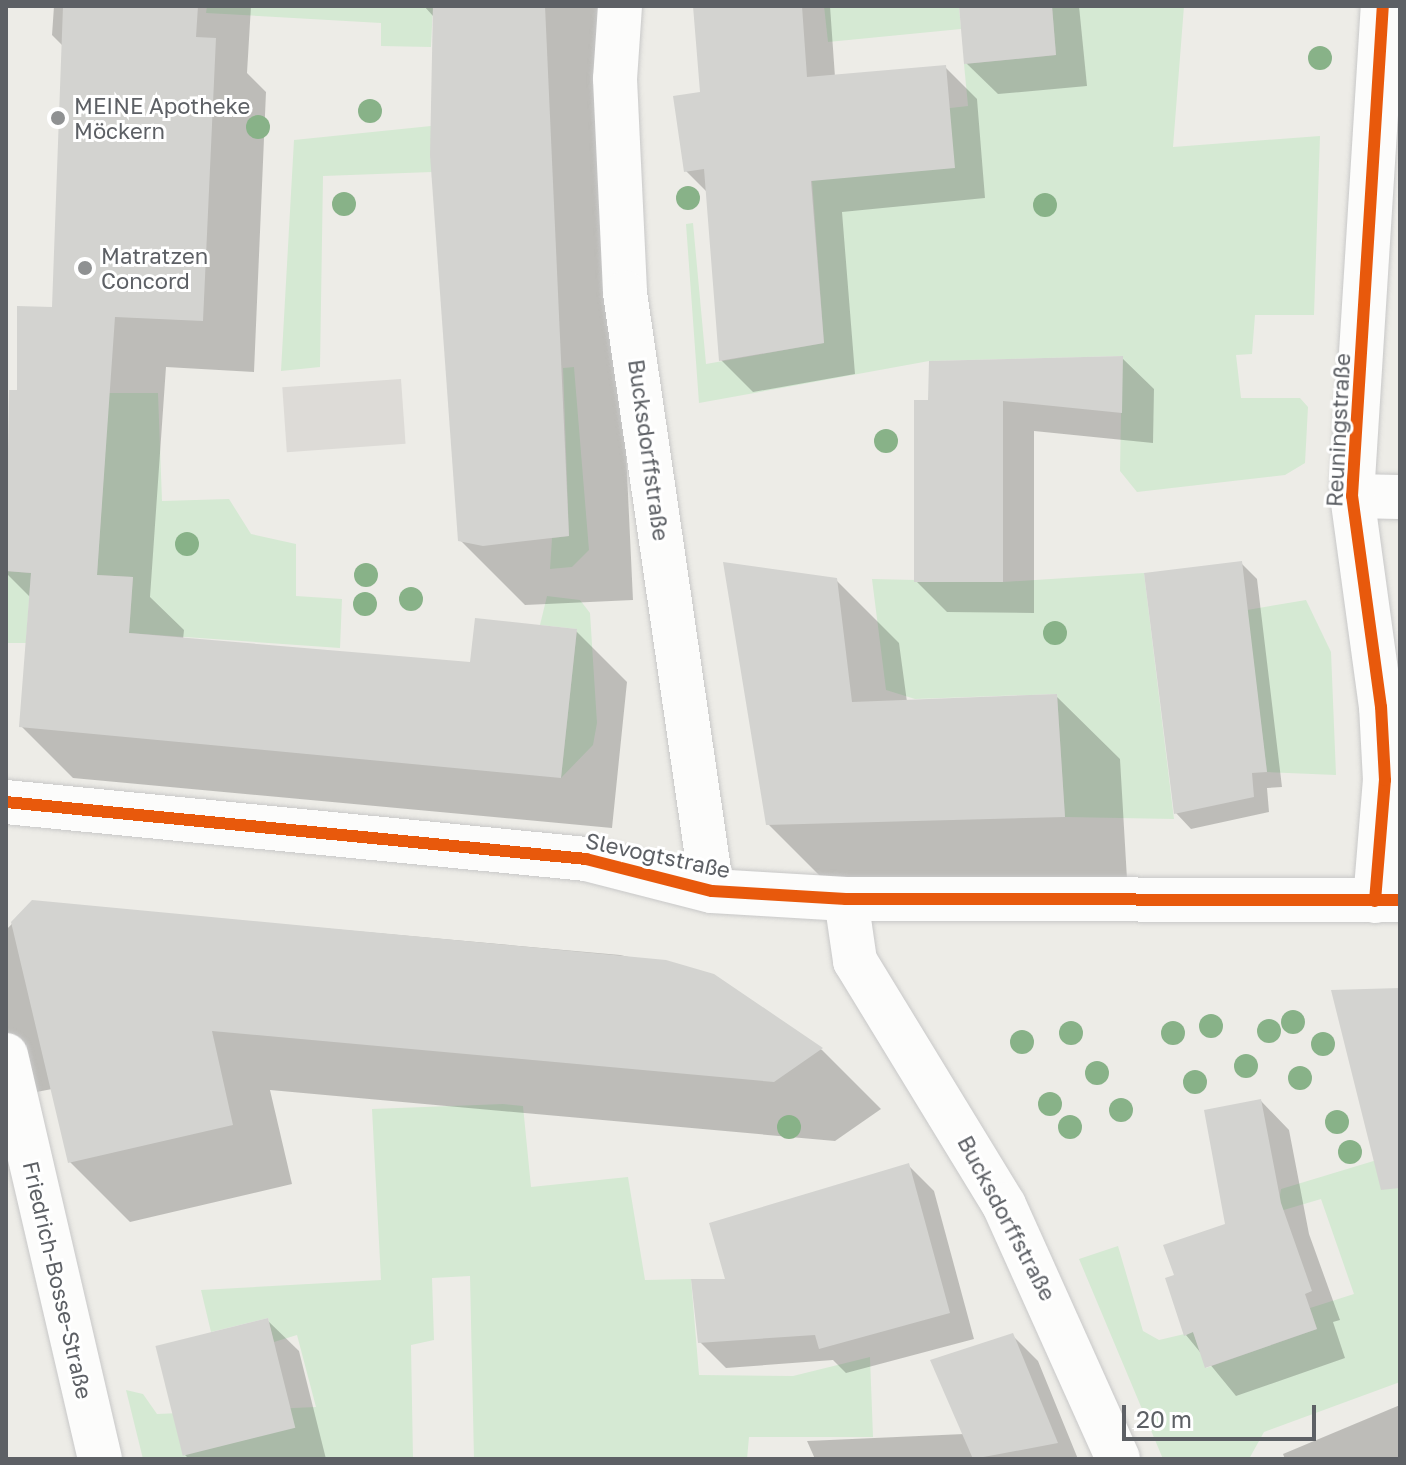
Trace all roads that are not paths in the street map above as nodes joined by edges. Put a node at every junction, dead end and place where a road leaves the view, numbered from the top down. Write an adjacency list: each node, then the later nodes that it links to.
1 (620, 6): 6 (street, Bucksdorffstraße)
2 (1383, 6): 3 (street, Reuningstraße)
3 (1352, 496): 4 (street, Reuningstraße); 8 (street, Reuningstraße)
4 (1400, 497)
5 (6, 802): 6 (street, Slevogtstraße)
6 (712, 891): 7 (street, Slevogtstraße)
7 (846, 899): 8 (street, Slevogtstraße); 11 (street, Bucksdorffstraße)
8 (1388, 901)
9 (6, 1055): 10 (street, Friedrich-Bosse-Straße)
10 (100, 1459)
11 (1118, 1459)

